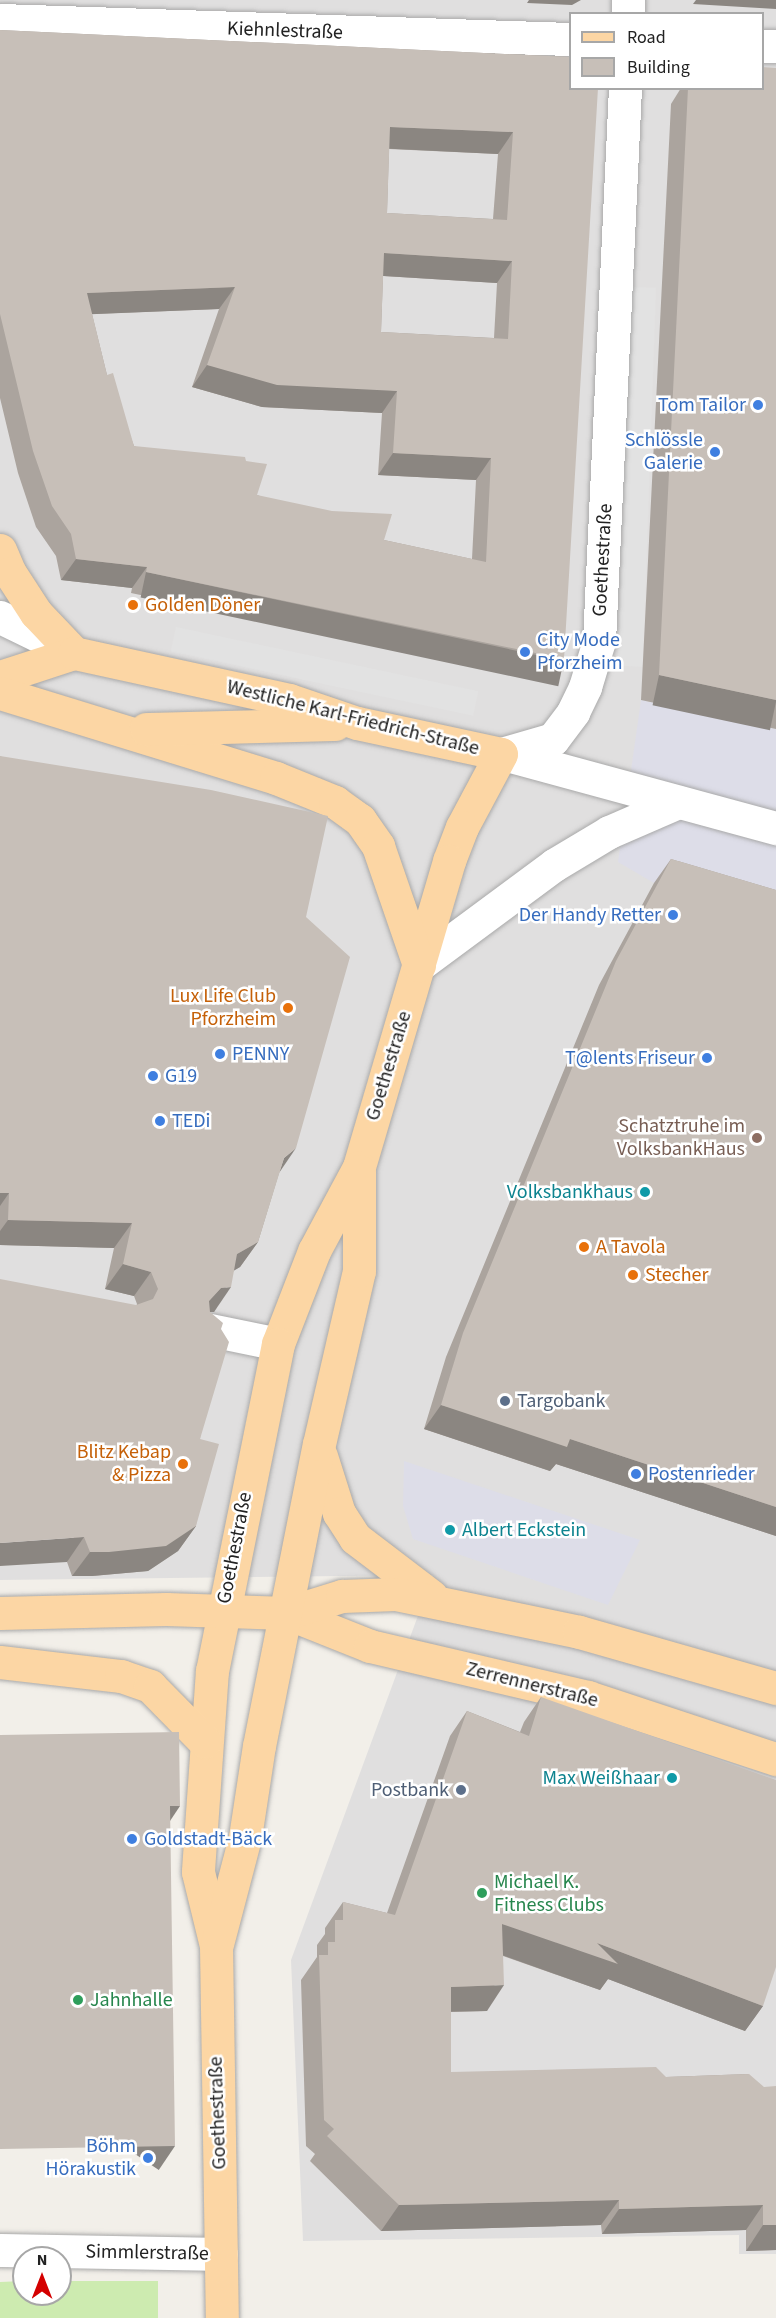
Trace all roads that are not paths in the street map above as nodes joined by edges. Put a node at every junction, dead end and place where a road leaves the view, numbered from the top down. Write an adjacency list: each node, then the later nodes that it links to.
1 (0, 20): 2 (street, Kiehnlestraße)
2 (569, 39)
3 (625, 90): 11 (street, Goethestraße)
4 (0, 550): 6 (main road)
5 (0, 617): 6 (street)
6 (74, 653): 7 (main road); 9 (main road, Westliche Karl-Friedrich-Straße)
7 (0, 677)
8 (0, 693): 10 (main road)
9 (357, 723): 10 (main road); 11 (main road, Westliche Karl-Friedrich-Straße)
10 (120, 730): 14 (main road)
11 (501, 754): 12 (street, Westliche Karl-Friedrich-Straße); 14 (main road, Goethestraße)
12 (678, 802): 13 (street, Westliche Karl-Friedrich-Straße); 14 (street)
13 (776, 828)
14 (419, 965): 15 (main road, Goethestraße)
15 (359, 1167): 17 (main road, Goethestraße); 18 (main road, Goethestraße)
16 (210, 1330): 17 (street)
17 (278, 1344): 20 (main road, Goethestraße)
18 (319, 1444): 19 (main road); 21 (main road, Goethestraße)
19 (446, 1605): 21 (main road, Zerrennerstraße); 24 (main road, Zerrennerstraße)
20 (223, 1610): 21 (main road, Zerrennerstraße); 22 (main road, Zerrennerstraße); 25 (main road, Goethestraße)
21 (287, 1612): 26 (main road, Zerrennerstraße); 27 (main road, Goethestraße)
22 (0, 1613)
23 (0, 1662): 25 (main road)
24 (776, 1688)
25 (205, 1742): 27 (main road, Goethestraße)
26 (776, 1759)
27 (216, 1946): 29 (main road, Goethestraße)
28 (0, 2250): 29 (street, Simmlerstraße)
29 (222, 2267): 30 (main road, Goethestraße)
30 (222, 2318)

